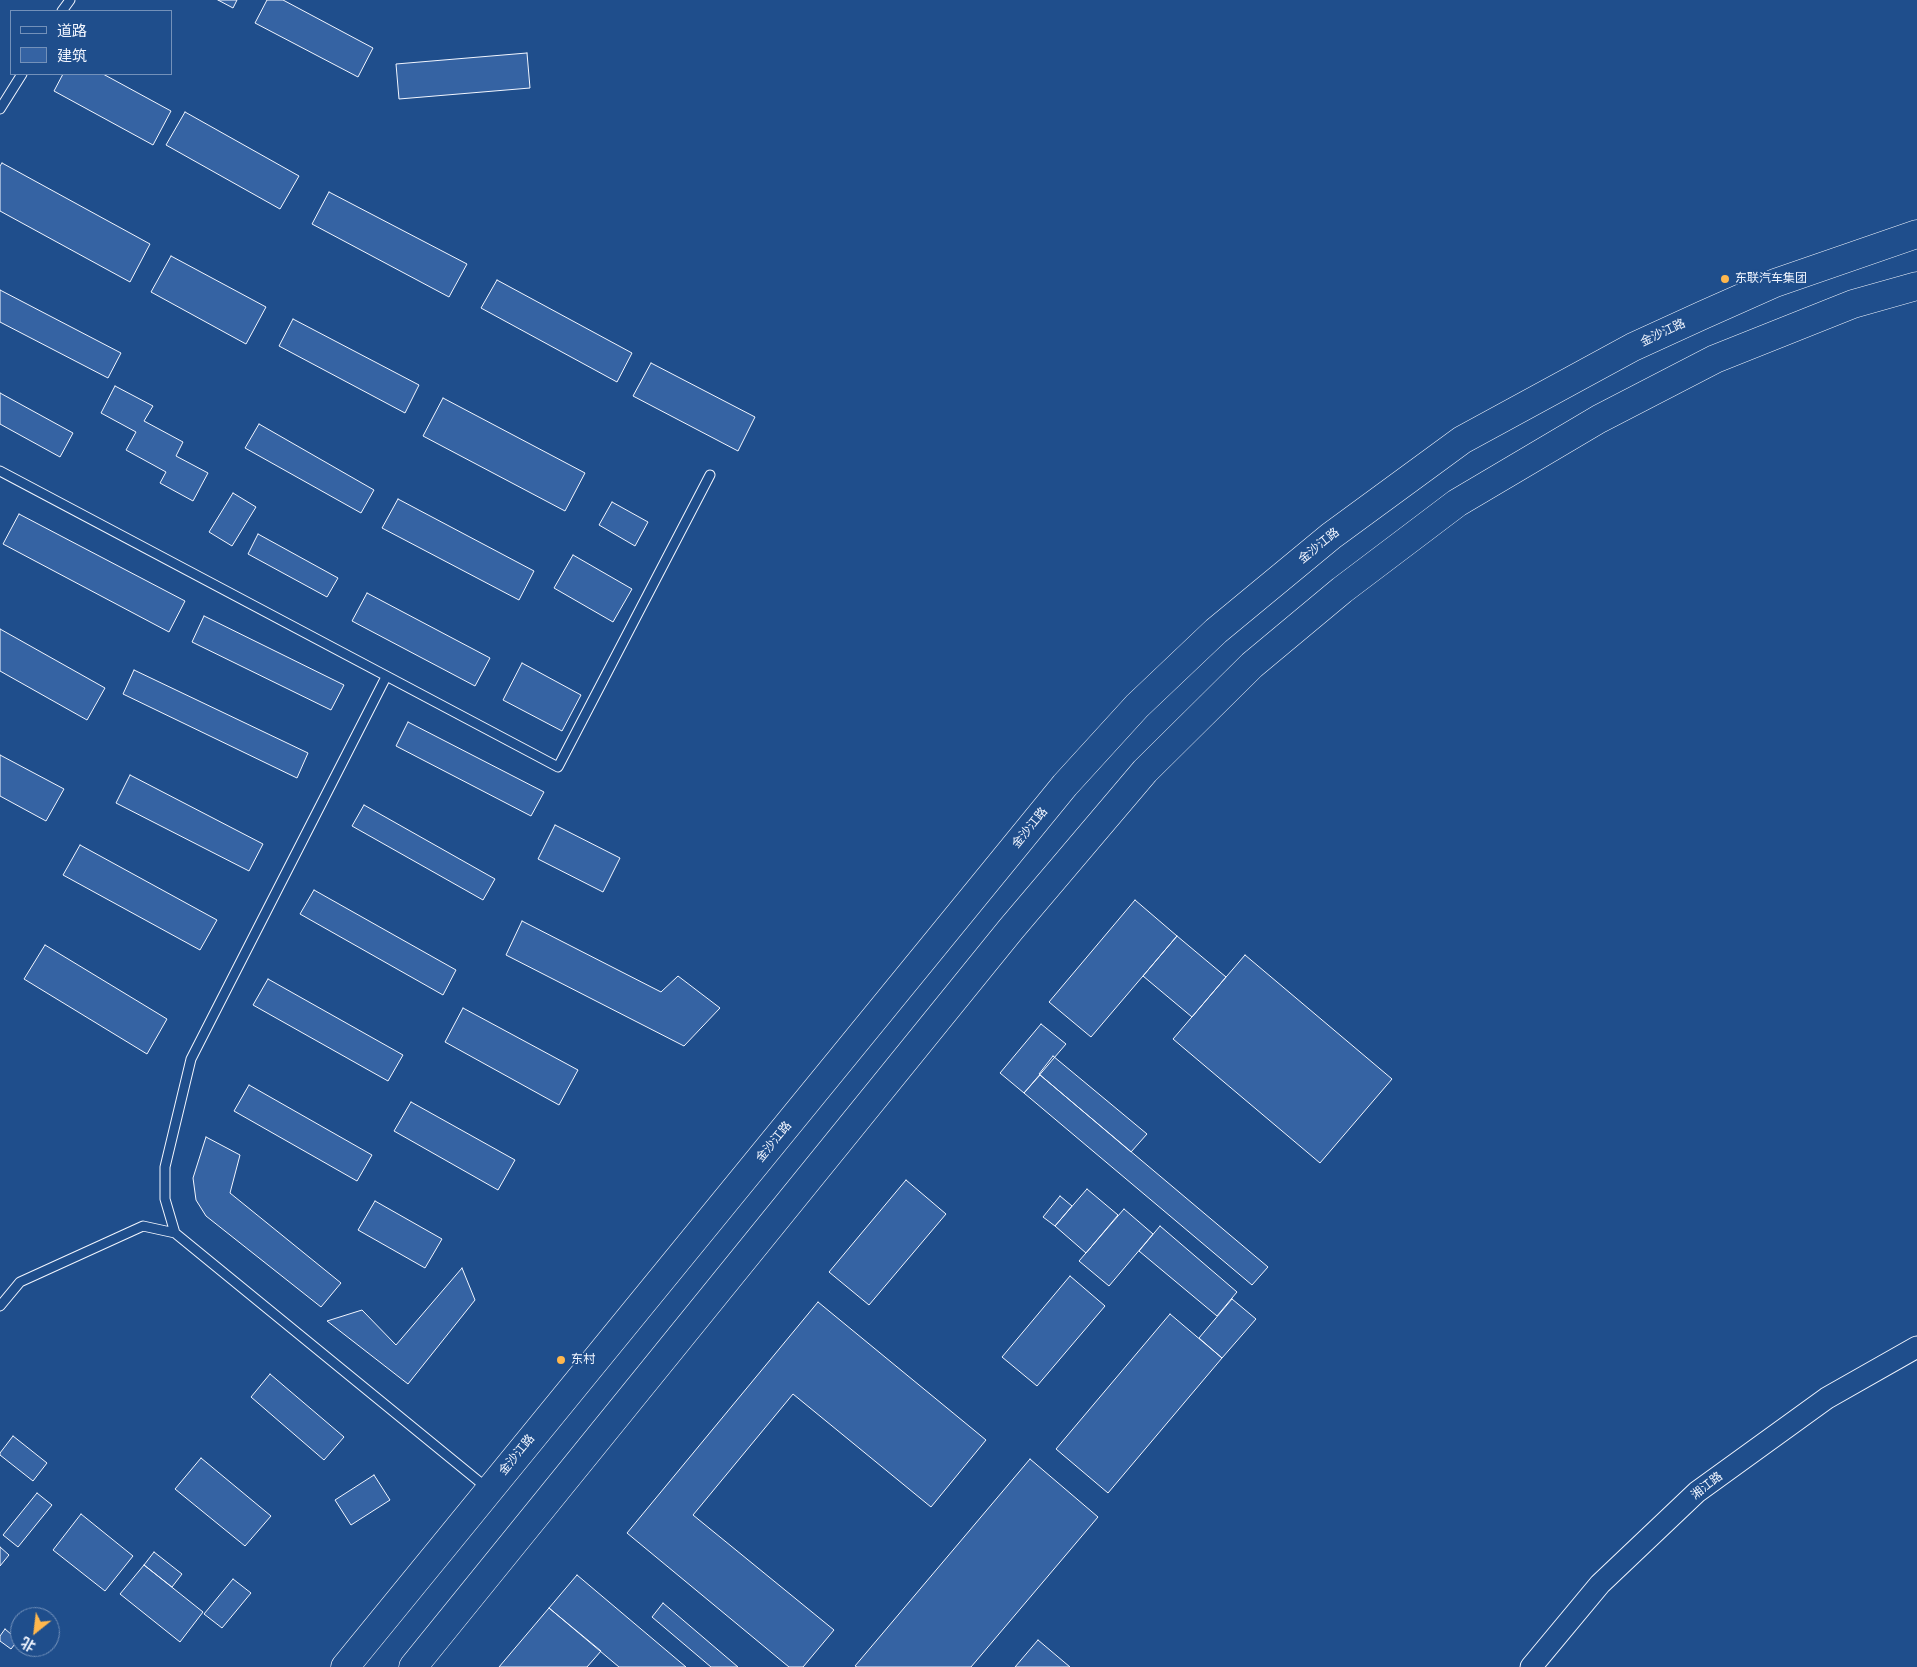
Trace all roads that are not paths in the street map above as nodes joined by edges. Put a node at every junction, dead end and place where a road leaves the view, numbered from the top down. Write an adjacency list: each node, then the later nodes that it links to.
1 (21, 75): 2 (lane)
2 (0, 109)
3 (1917, 234): 11 (main road, 金沙江路)
4 (1917, 286): 13 (main road)
5 (0, 472): 7 (lane)
6 (710, 475): 7 (lane)
7 (386, 677): 8 (lane)
8 (175, 1233): 9 (lane); 11 (lane)
9 (0, 1306)
10 (1917, 1347): 14 (street, 湘江路)
11 (489, 1490): 12 (main road, 金沙江路)
12 (344, 1667)
13 (412, 1667)
14 (1531, 1667)

